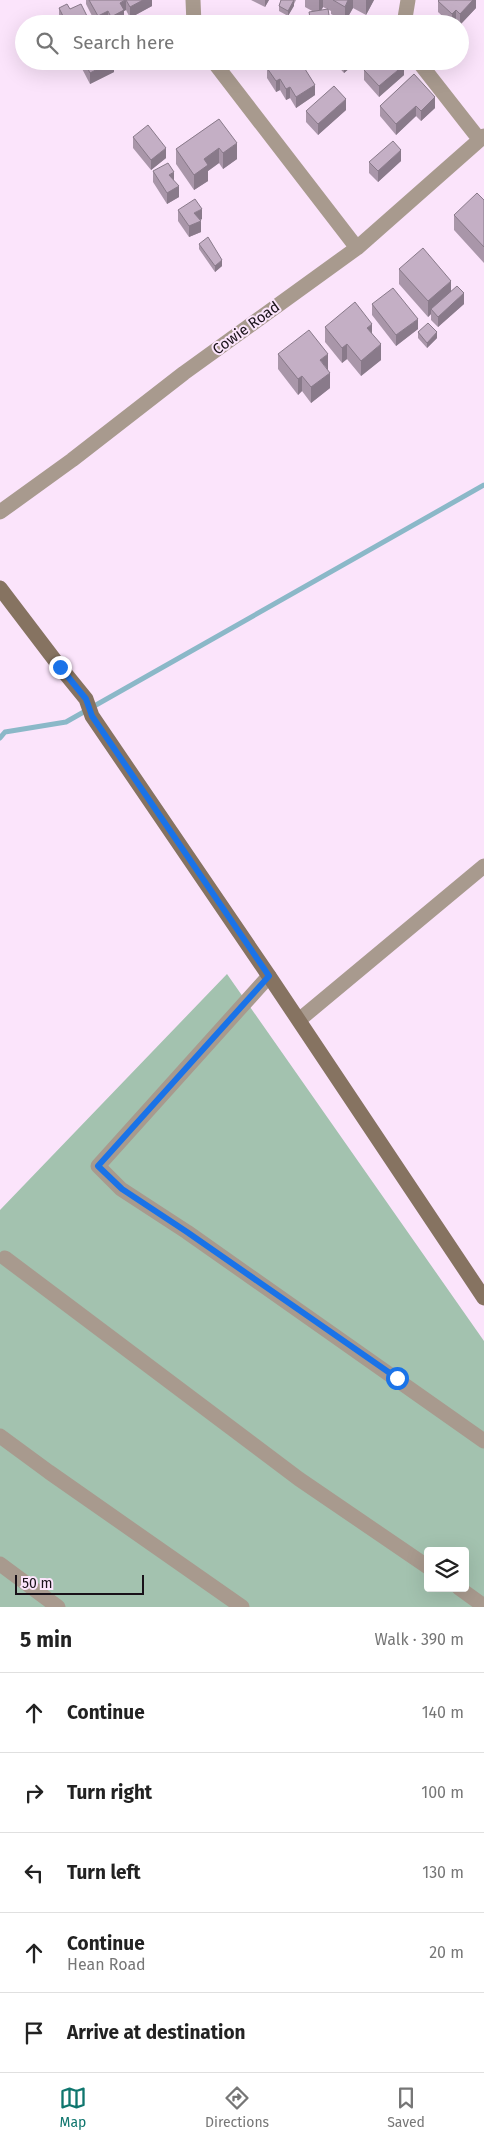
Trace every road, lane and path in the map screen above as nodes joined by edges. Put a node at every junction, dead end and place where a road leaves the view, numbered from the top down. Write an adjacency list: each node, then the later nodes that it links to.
1 (193, 0): 3 (street)
2 (408, 0): 4 (street)
3 (194, 15)
4 (406, 15)
5 (220, 70): 8 (street)
6 (426, 70): 7 (street)
7 (482, 137): 8 (street, Cowie Road)
8 (357, 248): 9 (street, Cowie Road)
9 (0, 512)
10 (0, 588): 12 (street)
11 (484, 866): 13 (street)
12 (269, 976): 13 (street); 17 (street)
13 (299, 1020): 15 (street)
14 (5, 1258): 19 (street)
15 (484, 1298)
16 (0, 1436): 23 (street)
17 (484, 1441)
18 (0, 1564): 22 (street)
19 (424, 1564)
20 (465, 1592): 21 (street)
21 (484, 1606)
22 (58, 1607)
23 (242, 1607)

